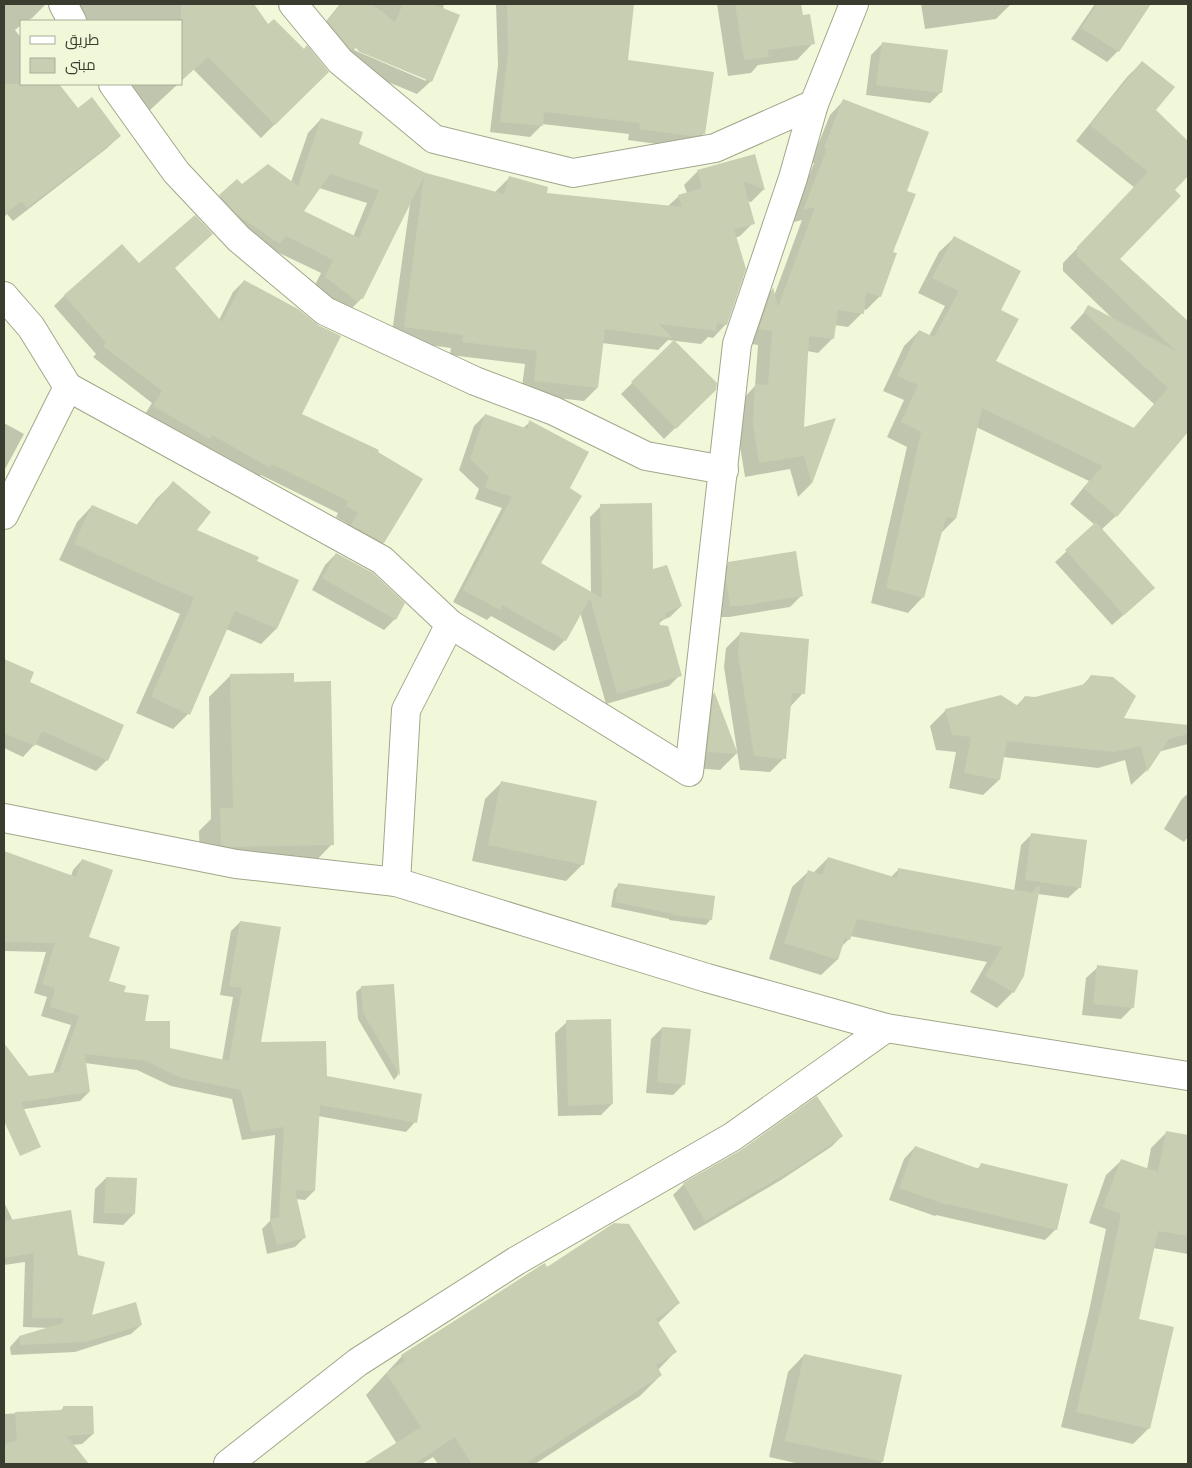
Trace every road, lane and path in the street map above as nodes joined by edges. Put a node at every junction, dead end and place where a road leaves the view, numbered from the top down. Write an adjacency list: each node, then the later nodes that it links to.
1 (63, 4): 4 (street)
2 (293, 4): 6 (street)
3 (854, 4): 6 (street)
4 (71, 20)
5 (114, 85): 9 (street)
6 (814, 104): 9 (street)
7 (4, 296): 8 (street)
8 (68, 387): 10 (street); 11 (street)
9 (724, 470): 11 (street)
10 (4, 515)
11 (450, 624): 13 (street)
12 (4, 818): 13 (street)
13 (396, 882): 14 (street)
14 (886, 1028): 15 (street); 16 (street)
15 (1188, 1076)
16 (228, 1464)

